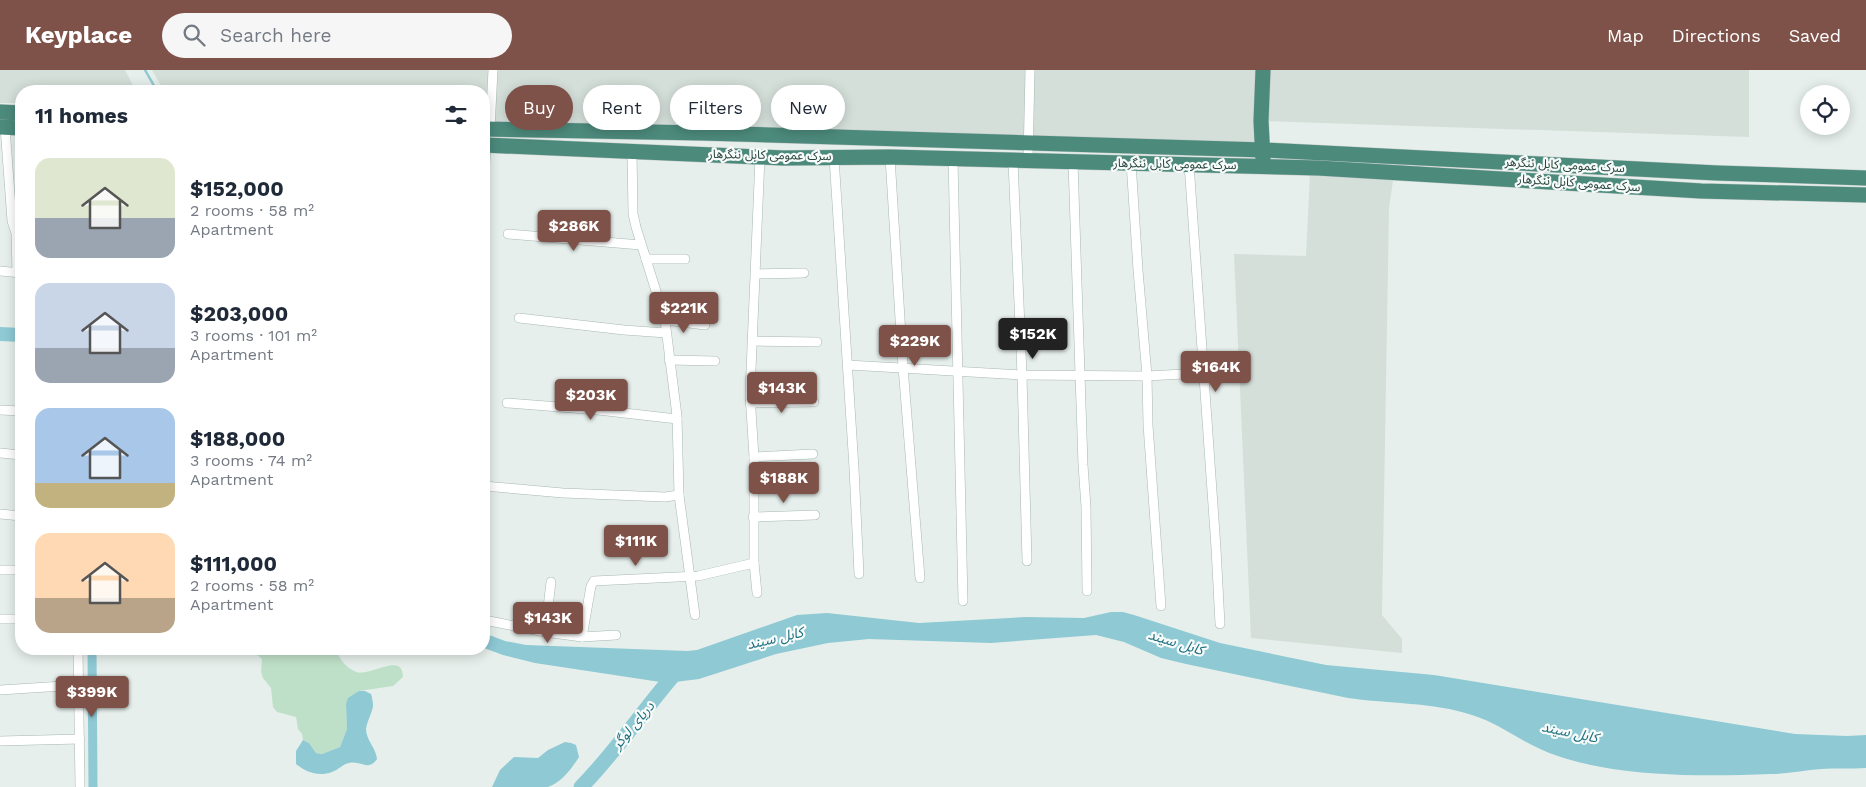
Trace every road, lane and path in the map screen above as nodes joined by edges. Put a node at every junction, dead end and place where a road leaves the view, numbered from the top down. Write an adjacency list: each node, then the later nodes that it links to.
1 (493, 70): 4 (street)
2 (1030, 70): 10 (street)
3 (1263, 70): 13 (highway)
4 (490, 100)
5 (0, 112): 6 (highway)
6 (15, 113)
7 (2, 127): 8 (highway); 26 (street)
8 (15, 128)
9 (490, 129): 10 (highway, سرک عمومی کابل ننگرهار)
10 (1028, 143): 13 (highway, سرک عمومی کابل ننگرهار); 18 (street)
11 (490, 145): 12 (highway, سرک عمومی کابل ننگرهار)
12 (632, 150): 14 (highway, سرک عمومی کابل ننگرهار); 28 (street)
13 (1263, 150): 23 (highway); 24 (highway, سرک عمومی کابل ننگرهر)
14 (760, 157): 15 (highway, سرک عمومی کابل ننگرهار); 33 (street)
15 (834, 157): 16 (highway, سرک عمومی کابل ننگرهار); 43 (street)
16 (890, 157): 17 (highway, سرک عمومی کابل ننگرهار); 44 (street)
17 (953, 160): 19 (highway, سرک عمومی کابل ننگرهار); 45 (street)
18 (1028, 160): 19 (highway, سرک عمومی کابل ننگرهار); 20 (highway, سرک عمومی کابل ننگرهار)
19 (1013, 161): 47 (street)
20 (1073, 162): 21 (highway, سرک عمومی کابل ننگرهار); 48 (street)
21 (1131, 162): 22 (highway, سرک عمومی کابل ننگرهار); 49 (street)
22 (1189, 164): 23 (highway, سرک عمومی کابل ننگرهار); 46 (street)
23 (1263, 166): 25 (highway, سرک عمومی کابل ننگرهار)
24 (1866, 178)
25 (1866, 195)
26 (15, 231)
27 (508, 234): 28 (street)
28 (641, 245): 29 (street)
29 (646, 259): 30 (street); 36 (street)
30 (685, 259)
31 (0, 271): 32 (street)
32 (15, 273)
33 (756, 274): 34 (street); 39 (street)
34 (804, 274)
35 (519, 318): 38 (street)
36 (665, 320): 37 (street); 38 (street)
37 (705, 325)
38 (666, 333): 41 (street)
39 (753, 341): 40 (street); 52 (street)
40 (817, 342)
41 (669, 360): 42 (street); 55 (street)
42 (715, 361)
43 (848, 365): 44 (street); 70 (street)
44 (903, 368): 45 (street); 72 (street)
45 (958, 372): 47 (street); 76 (street)
46 (1202, 373): 49 (street); 82 (street)
47 (1022, 375): 48 (street); 66 (street)
48 (1080, 376): 49 (street); 74 (street)
49 (1147, 376): 77 (street)
50 (814, 402): 52 (street)
51 (507, 403): 55 (street)
52 (750, 403): 59 (street)
53 (0, 410): 54 (street)
54 (15, 411)
55 (678, 420): 61 (street)
56 (0, 453): 57 (street)
57 (15, 454)
58 (813, 454): 59 (street)
59 (754, 457): 65 (street)
60 (490, 487): 61 (street)
61 (680, 495): 71 (street)
62 (0, 514): 63 (street)
63 (15, 515)
64 (815, 515): 65 (street)
65 (753, 517): 67 (street)
66 (1028, 561)
67 (754, 563): 71 (street); 75 (street)
68 (0, 570): 69 (street)
69 (15, 570)
70 (859, 574)
71 (690, 576): 78 (street); 85 (street)
72 (920, 578)
73 (551, 582): 83 (street)
74 (1087, 592)
75 (757, 593)
76 (963, 601)
77 (1161, 606)
78 (695, 615)
79 (0, 619): 80 (street)
80 (15, 619)
81 (490, 621): 83 (street)
82 (1220, 624)
83 (545, 632): 85 (street)
84 (616, 635): 85 (street)
85 (582, 637)
86 (78, 655): 87 (street)
87 (79, 685): 88 (street); 89 (street)
88 (0, 690)
89 (80, 739): 90 (street); 91 (street)
90 (0, 741)
91 (80, 787)

